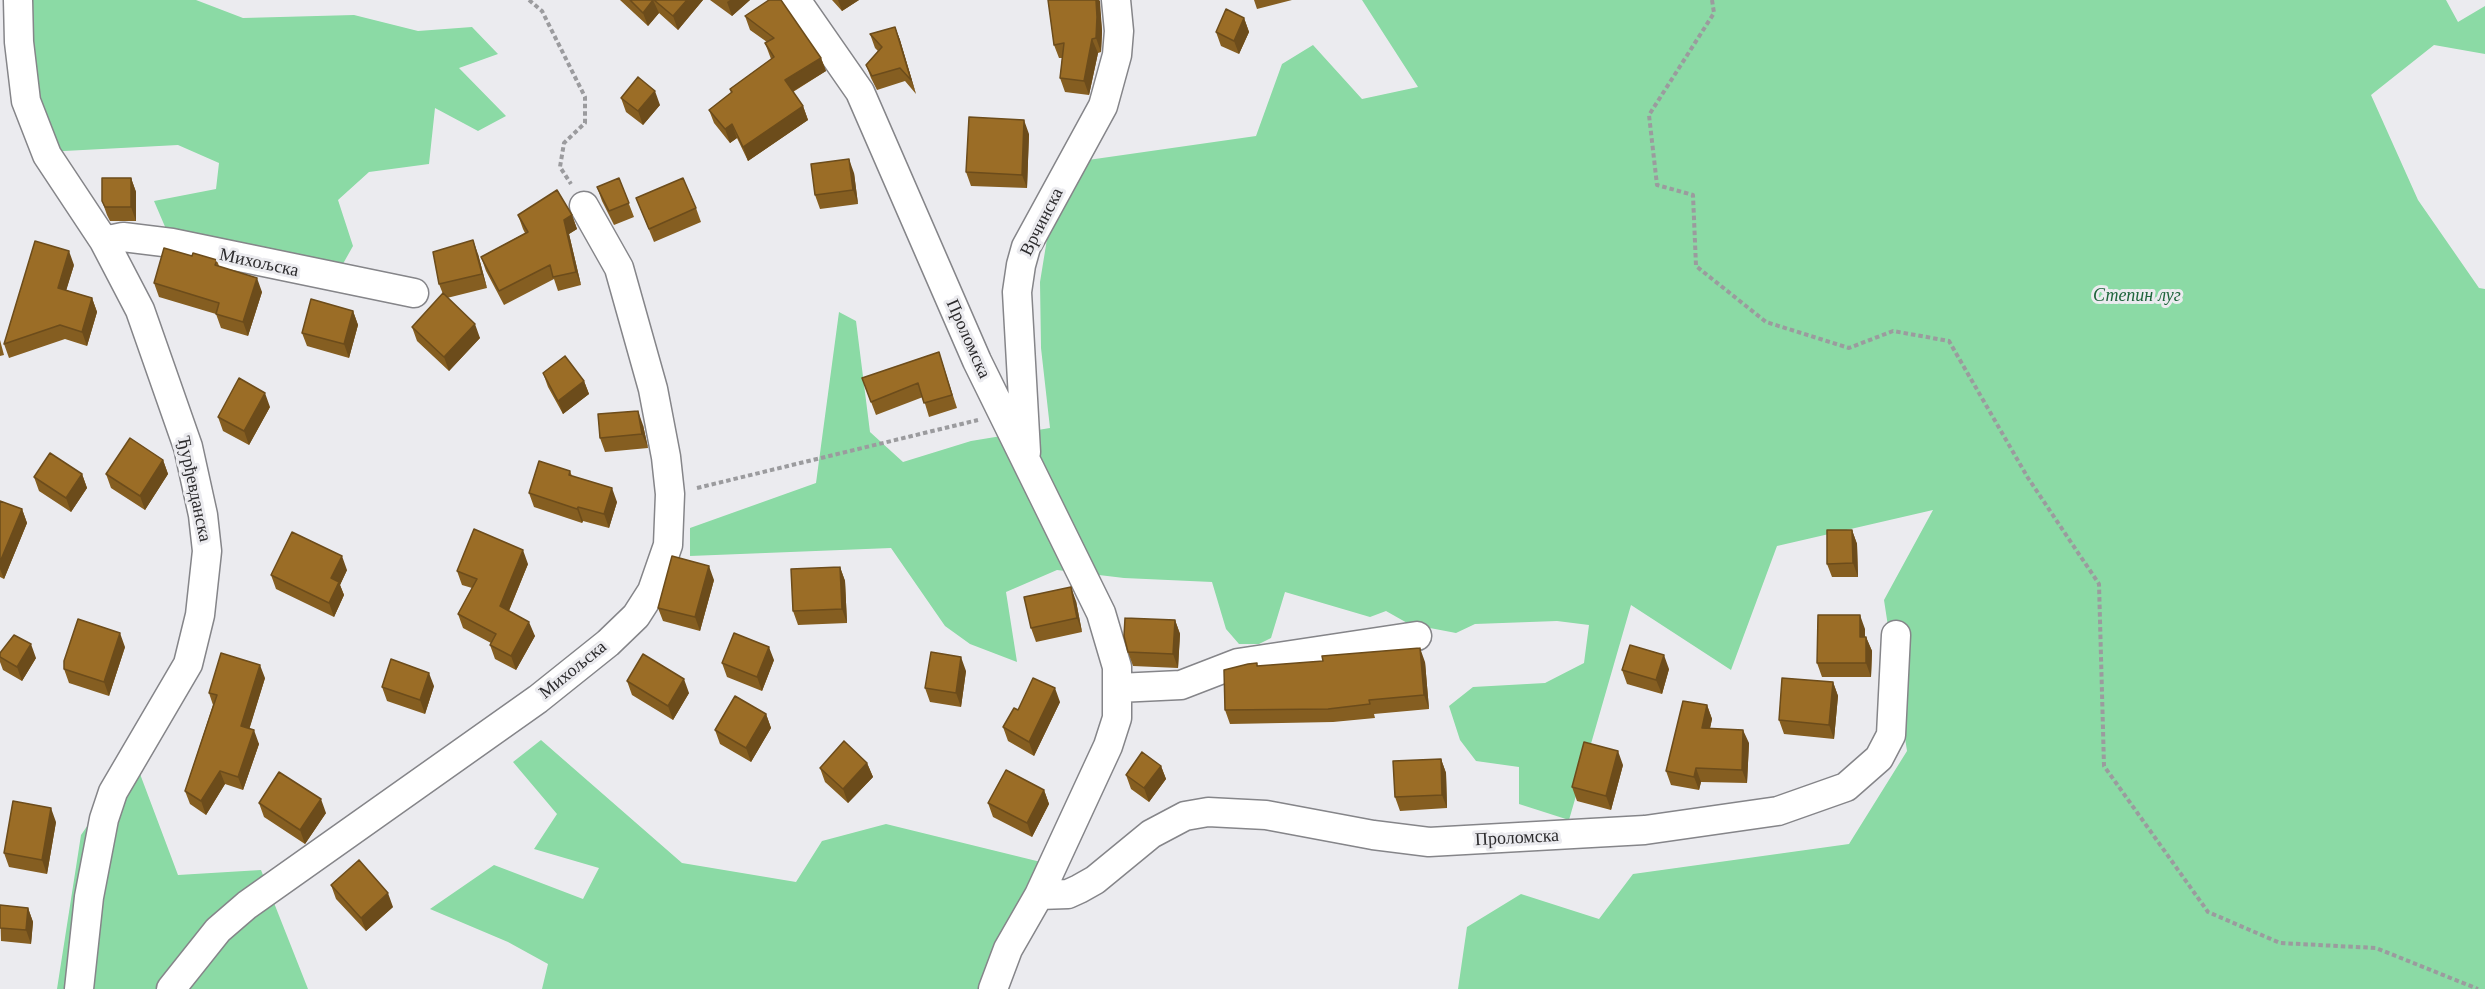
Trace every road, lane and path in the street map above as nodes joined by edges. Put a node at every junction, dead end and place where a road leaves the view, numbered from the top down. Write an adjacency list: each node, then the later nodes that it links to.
1 (18, 0): 7 (street, Ђурђевданска)
2 (529, 0): 6 (path)
3 (796, 0): 9 (street, Проломска)
4 (1116, 0): 10 (street, Врчинска)
5 (1712, 0): 19 (path)
6 (584, 206): 11 (street, Михољска)
7 (105, 241): 8 (street, Михољска); 16 (street, Ђурђевданска)
8 (414, 293)
9 (1003, 414): 10 (street, Проломска); 11 (path)
10 (1026, 457): 14 (street, Проломска)
11 (670, 494): 17 (street, Михољска)
12 (1896, 635): 15 (street, Проломска)
13 (1417, 636): 14 (street)
14 (1118, 688): 15 (street, Проломска)
15 (1039, 895): 18 (street, Проломска)
16 (79, 989)
17 (171, 989)
18 (993, 989)
19 (2478, 989)

